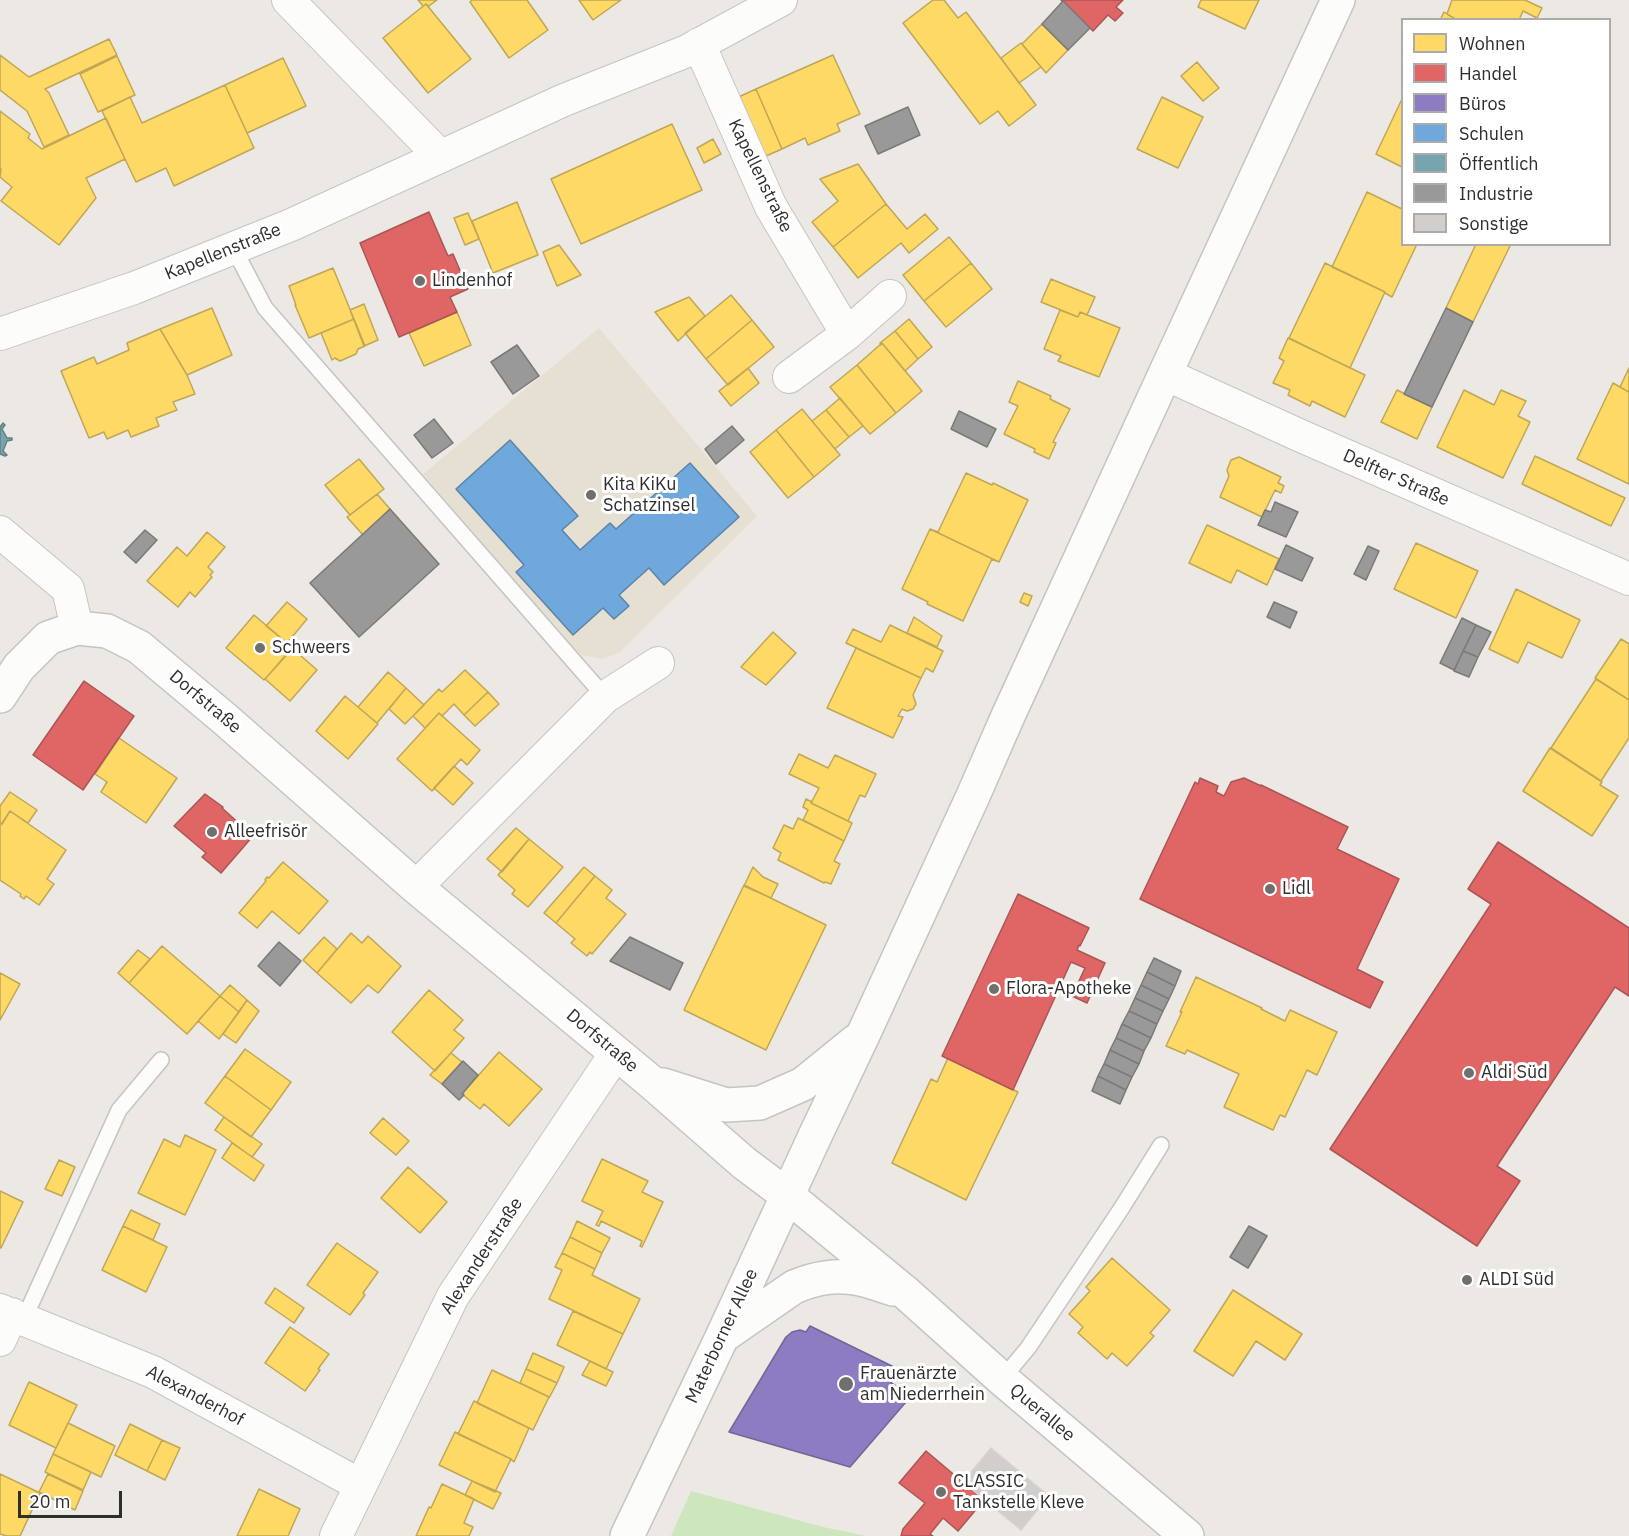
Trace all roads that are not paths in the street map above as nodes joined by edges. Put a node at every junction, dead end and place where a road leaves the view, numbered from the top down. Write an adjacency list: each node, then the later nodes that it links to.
1 (288, 0): 5 (street)
2 (781, 0): 4 (street, Kapellenstraße)
3 (1338, 0): 10 (street, Materborner Allee)
4 (699, 44): 5 (street, Kapellenstraße); 9 (street, Kapellenstraße)
5 (440, 156): 6 (street, Kapellenstraße)
6 (234, 249): 8 (street, Kapellenstraße); 17 (lane)
7 (890, 296): 9 (street)
8 (0, 334)
9 (847, 334): 11 (street)
10 (1165, 374): 13 (street, Delfter Straße); 19 (street, Materborner Allee)
11 (789, 377)
12 (0, 532): 14 (street)
13 (1629, 579)
14 (77, 628): 16 (street); 18 (street, Dorfstraße)
15 (658, 663): 17 (street)
16 (0, 696)
17 (604, 697): 18 (street)
18 (416, 887): 20 (street, Dorfstraße)
19 (863, 1035): 22 (street); 24 (street, Materborner Allee)
20 (616, 1053): 22 (street, Dorfstraße); 29 (street, Alexanderstraße)
21 (161, 1060): 26 (lane, Alexanderhof)
22 (650, 1081): 24 (street, Dorfstraße)
23 (1161, 1145): 28 (lane)
24 (788, 1196): 25 (street, Querallee); 27 (street, Materborner Allee)
25 (906, 1293): 27 (street); 28 (street, Querallee)
26 (9, 1321): 29 (street, Alexanderhof)
27 (722, 1337): 31 (street, Materborner Allee)
28 (1002, 1379): 32 (street, Querallee)
29 (360, 1485): 30 (street, Alexanderstraße)
30 (336, 1536)
31 (627, 1536)
32 (1187, 1536)

